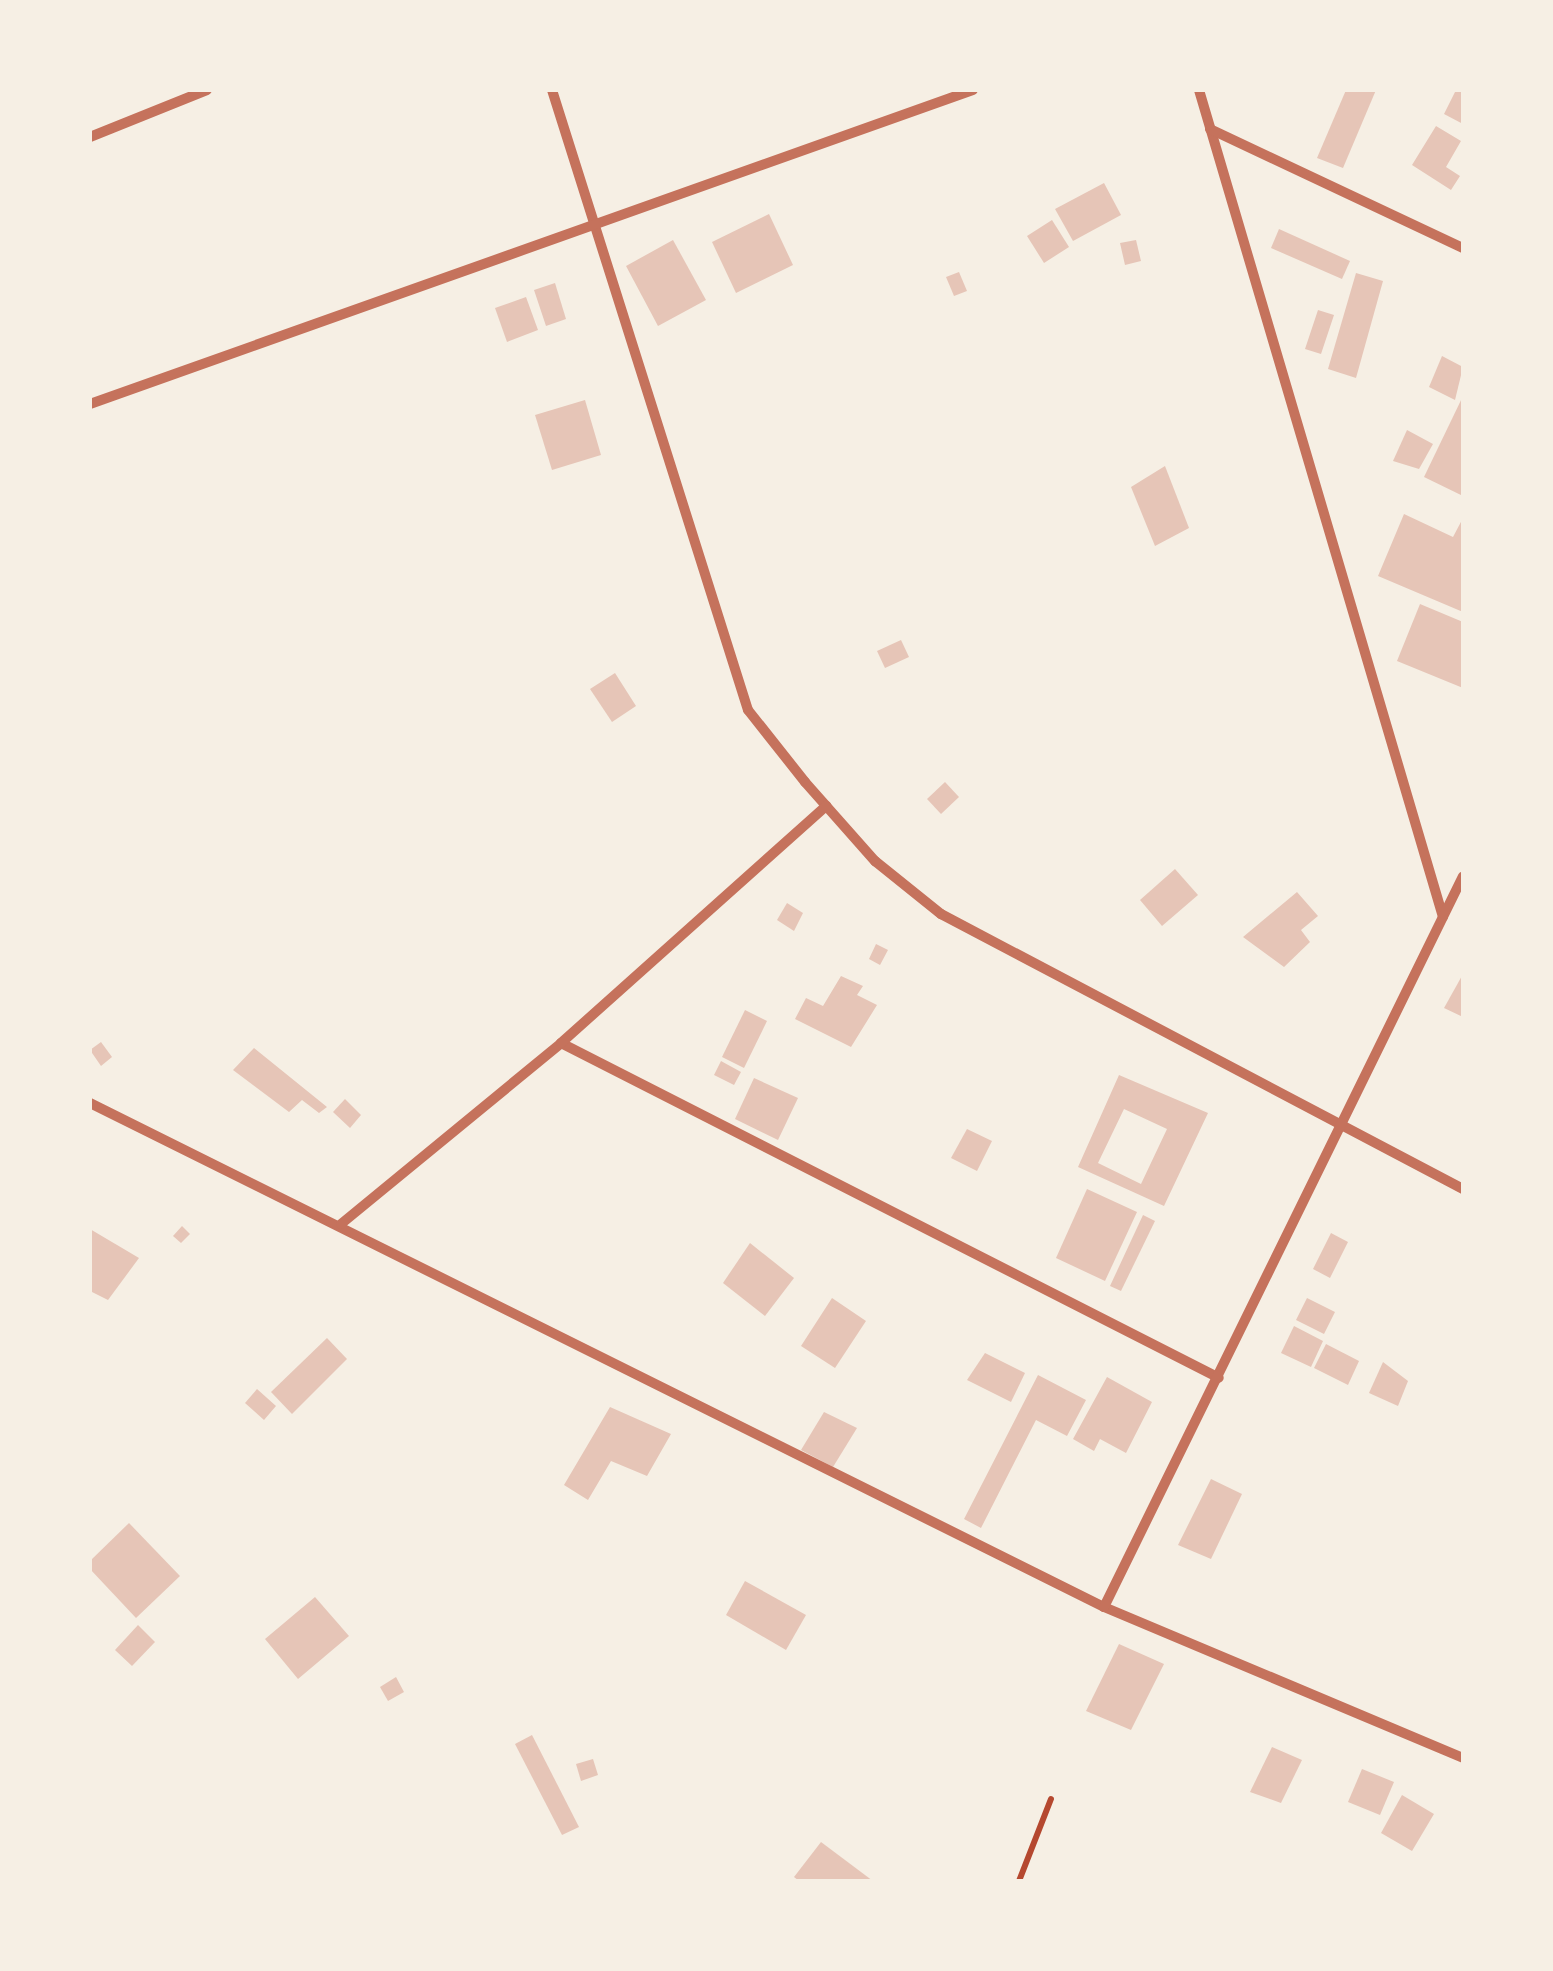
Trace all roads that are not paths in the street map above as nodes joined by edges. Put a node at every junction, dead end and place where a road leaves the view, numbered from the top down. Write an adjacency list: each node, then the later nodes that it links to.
1 (207, 90): 6 (street)
2 (552, 90): 7 (street)
3 (972, 90): 7 (street)
4 (1199, 90): 5 (street)
5 (1210, 129): 8 (street); 12 (street)
6 (90, 138)
7 (595, 224): 9 (street); 10 (street)
8 (1463, 248)
9 (90, 404)
10 (826, 806): 13 (street); 15 (street)
11 (1463, 876): 12 (street)
12 (1444, 917): 15 (street)
13 (560, 1044): 17 (street); 18 (street)
14 (90, 1103): 17 (street)
15 (1343, 1124): 16 (street); 18 (street)
16 (1463, 1189)
17 (341, 1224): 19 (street)
18 (1219, 1378): 19 (street)
19 (1104, 1607): 20 (street)
20 (1463, 1758)

